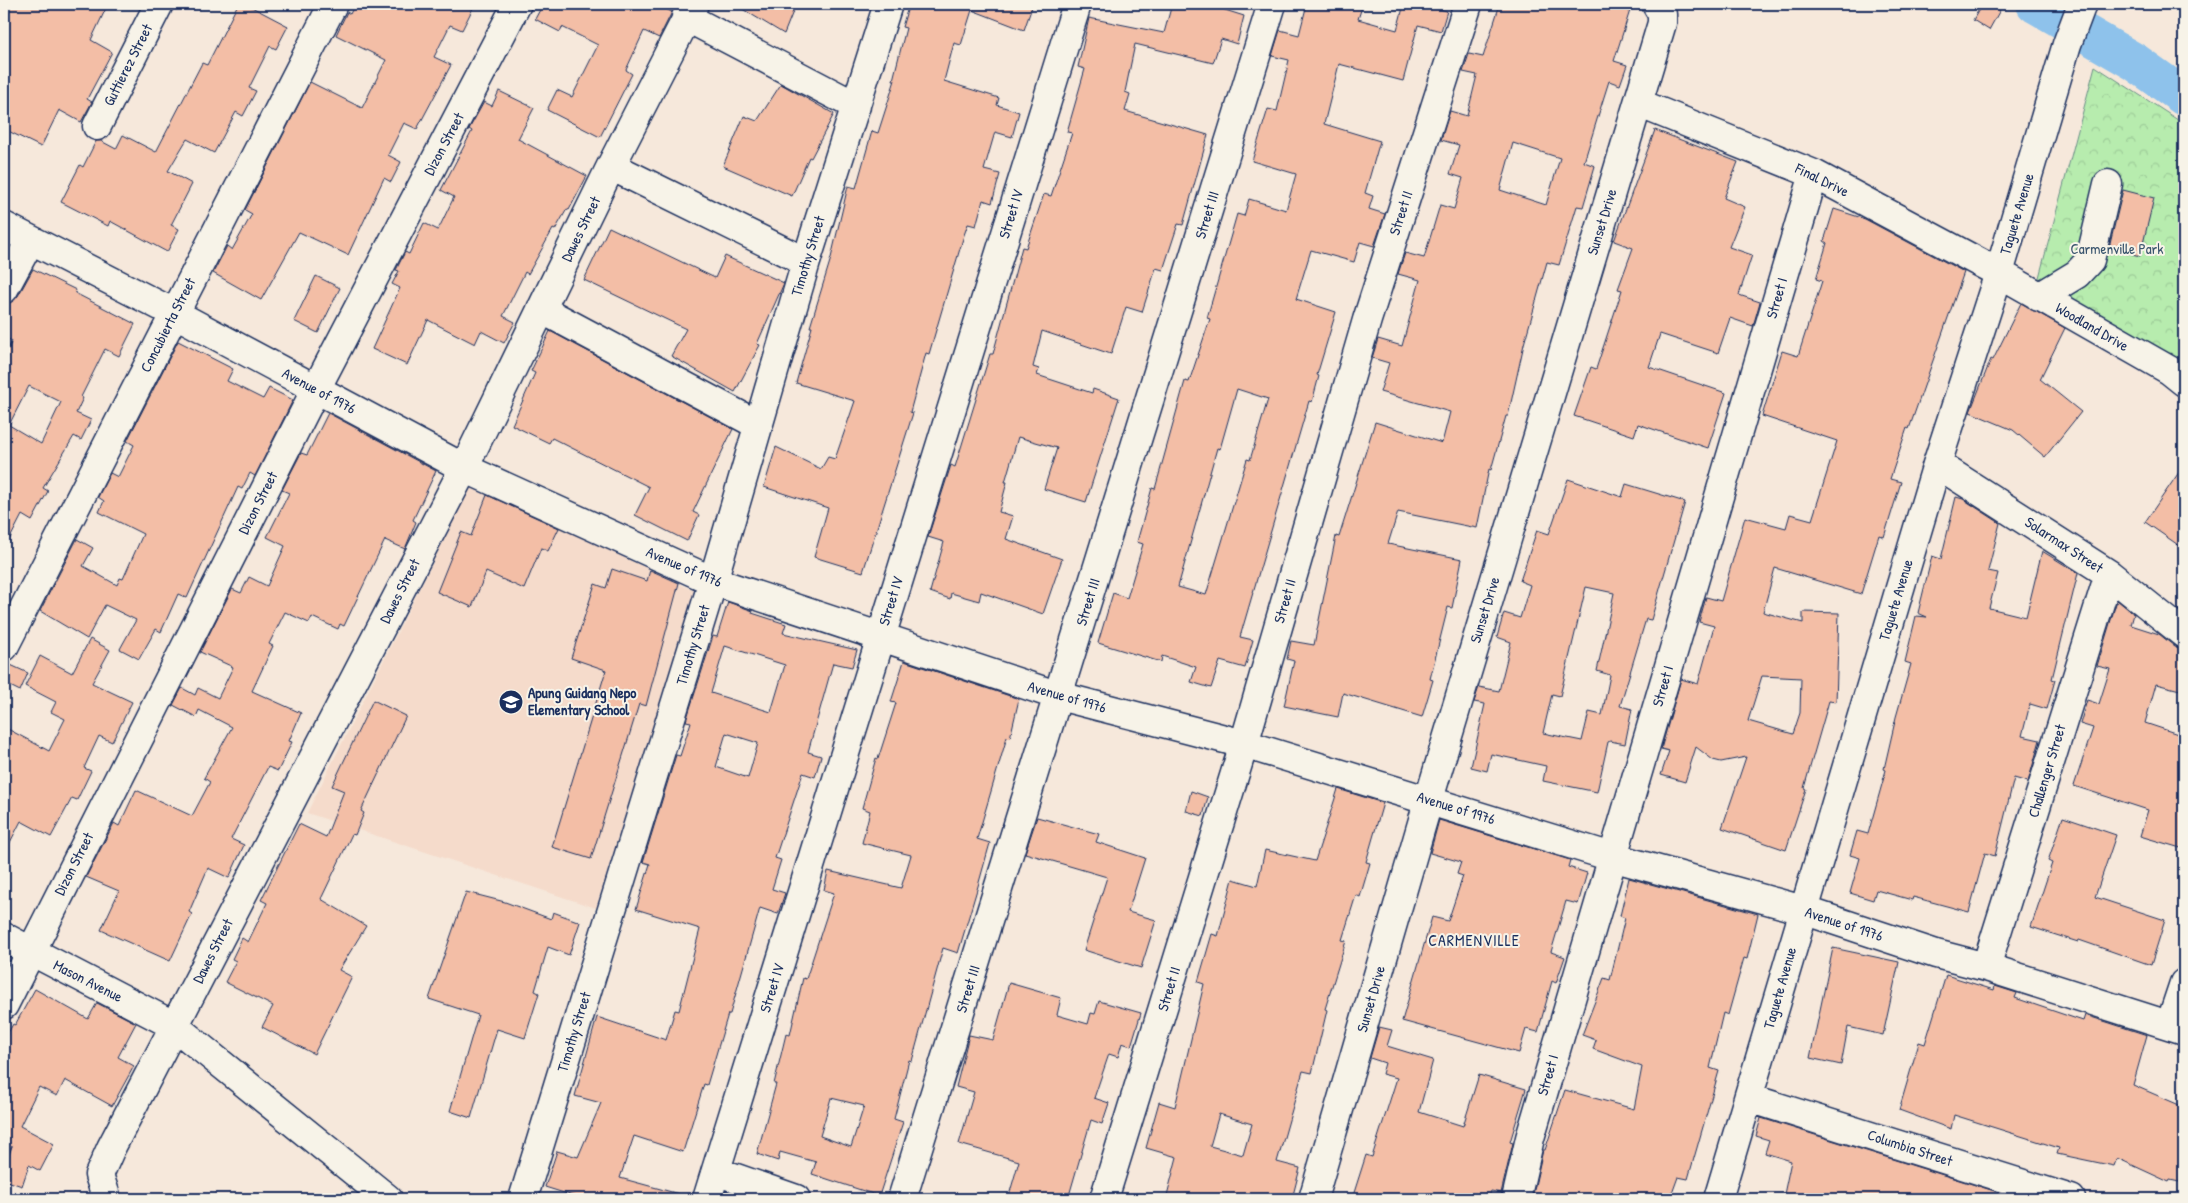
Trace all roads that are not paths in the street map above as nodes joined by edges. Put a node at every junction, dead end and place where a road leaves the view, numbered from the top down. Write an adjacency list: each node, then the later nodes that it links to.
1 (158, 4): 13 (street, Guttierez Street)
2 (333, 4): 24 (street, Concubierta Street)
3 (517, 4): 26 (street, Dizon Street)
4 (888, 4): 12 (street, Timothy Street)
5 (1077, 4): 33 (street, Street IV)
6 (1272, 4): 35 (street, Street III)
7 (1468, 4): 36 (street, Street II)
8 (690, 10): 12 (street); 14 (street, Dawes Street)
9 (2080, 12): 20 (street, Taguete Avenue)
10 (1659, 13): 11 (street, Sunset Drive)
11 (1638, 103): 15 (street, Final Drive); 37 (street, Sunset Drive)
12 (856, 106): 19 (street, Timothy Street)
13 (97, 126)
14 (611, 166): 19 (street); 23 (street, Dawes Street)
15 (1814, 174): 20 (street, Final Drive); 38 (street, Street I)
16 (2108, 184): 22 (street)
17 (4, 226): 18 (street, Avenue of 1976)
18 (30, 241): 21 (street); 24 (street, Avenue of 1976)
19 (806, 262): 27 (street, Timothy Street)
20 (2000, 272): 22 (street, Woodland Drive); 28 (street, Taguete Avenue)
21 (4, 290)
22 (2039, 296): 25 (street, Woodland Drive)
23 (542, 309): 27 (street); 29 (street, Dawes Street)
24 (174, 313): 26 (street, Avenue of 1976); 34 (street, Concubierta Street)
25 (2184, 382)
26 (316, 389): 29 (street, Avenue of 1976); 41 (street, Dizon Street)
27 (758, 425): 31 (street, Timothy Street)
28 (1938, 464): 30 (street, Solarmax Street); 39 (street, Taguete Avenue)
29 (464, 468): 31 (street, Avenue of 1976); 45 (street, Dawes Street)
30 (2108, 574): 32 (street, Solarmax Street); 42 (street, Challenger Street)
31 (713, 580): 33 (street, Avenue of 1976); 51 (street, Timothy Street)
32 (2184, 634)
33 (880, 636): 35 (street, Avenue of 1976); 48 (street, Street IV)
34 (4, 647)
35 (1059, 696): 36 (street, Avenue of 1976); 54 (street, Street III)
36 (1244, 744): 37 (street, Avenue of 1976); 55 (street, Street II)
37 (1429, 799): 38 (street, Avenue of 1976); 56 (street, Sunset Drive)
38 (1612, 857): 39 (street, Avenue of 1976); 57 (street, Street I)
39 (1803, 910): 42 (street, Avenue of 1976); 47 (street, Taguete Avenue)
40 (4, 937): 41 (street, Mason Avenue)
41 (30, 951): 44 (street, Dizon Street); 45 (street, Mason Avenue)
42 (1986, 967): 46 (street, Avenue of 1976)
43 (2184, 983): 46 (street)
44 (4, 1006)
45 (173, 1025): 49 (street, Dawes Street); 50 (street, Mason Avenue)
46 (2177, 1027)
47 (1749, 1098): 58 (street, Taguete Avenue); 59 (street, Columbia Street)
48 (716, 1171): 52 (street, Street IV); 53 (street)
49 (103, 1187)
50 (388, 1199)
51 (523, 1199)
52 (707, 1199)
53 (796, 1199)
54 (902, 1199)
55 (1104, 1199)
56 (1313, 1199)
57 (1516, 1199)
58 (1718, 1199)
59 (2071, 1199)

